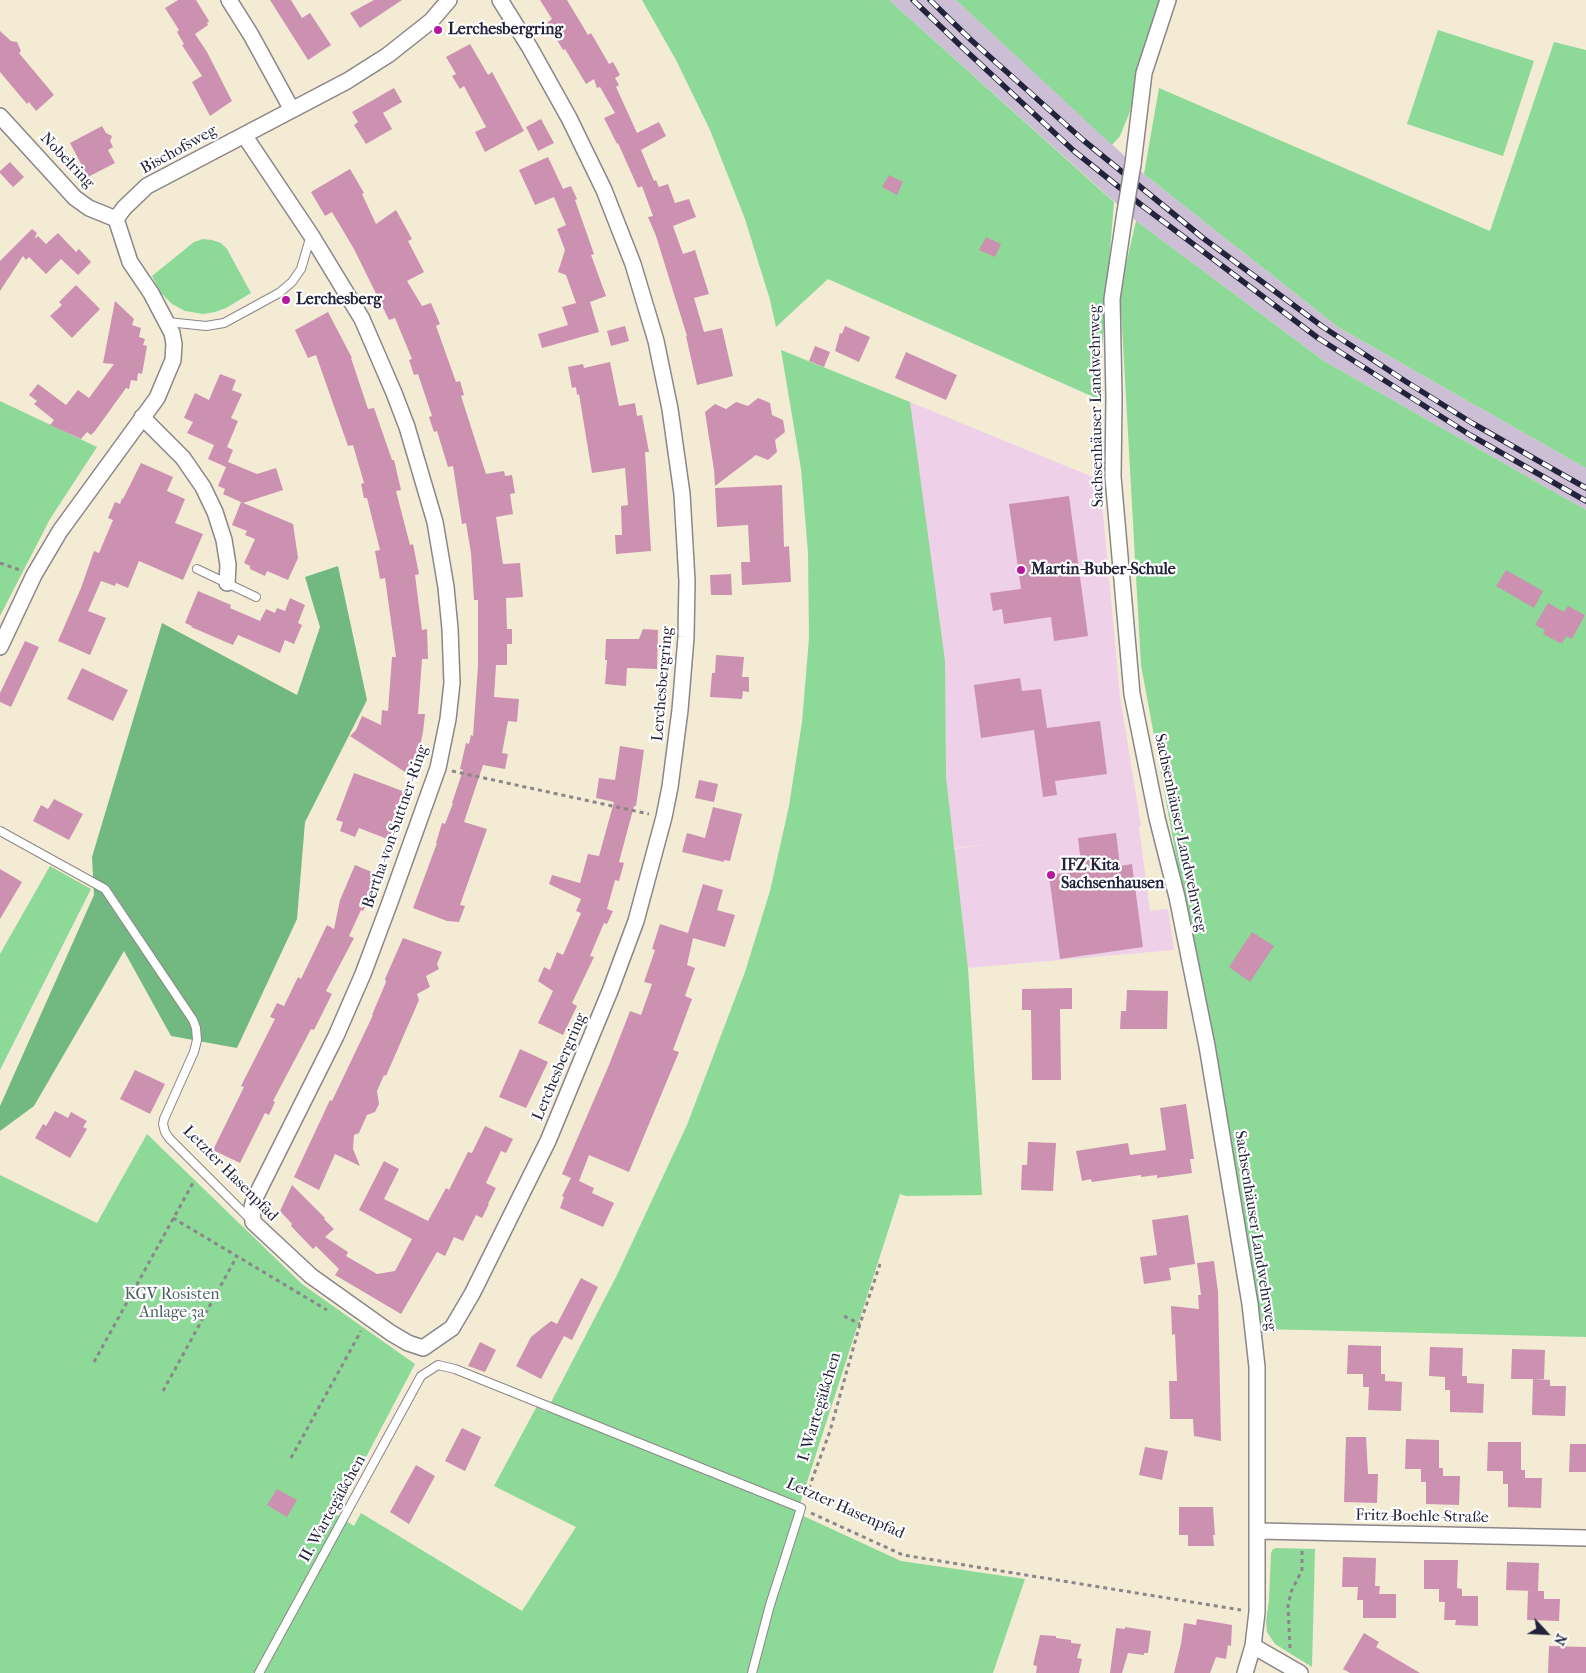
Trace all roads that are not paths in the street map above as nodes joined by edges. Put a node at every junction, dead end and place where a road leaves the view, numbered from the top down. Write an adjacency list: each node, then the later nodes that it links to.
1 (229, 0): 5 (street)
2 (449, 0): 5 (street, Bischofsweg)
3 (500, 0): 18 (street, Lerchesbergring)
4 (1168, 0): 20 (street, Sachsenhäuser Landwehrweg, bridge)
5 (292, 110): 7 (street, Bischofsweg)
6 (0, 116): 8 (street, Nobelring)
7 (244, 135): 8 (street, Bischofsweg); 9 (street, Bertha-von-Suttner-Ring)
8 (116, 219): 10 (street)
9 (311, 234): 10 (lane); 17 (street, Bertha-von-Suttner-Ring)
10 (168, 322): 11 (street)
11 (142, 417): 13 (street); 15 (street)
12 (197, 569): 13 (lane)
13 (227, 583): 14 (lane)
14 (256, 597)
15 (0, 647)
16 (0, 831): 17 (lane, Letzter Hasenpfad)
17 (253, 1222): 18 (street, Letzter Hasenpfad)
18 (423, 1348)
19 (438, 1365): 23 (lane, II. Wartegäßchen); 24 (lane, Letzter Hasenpfad)
20 (1258, 1531): 21 (street, Fritz-Boehle-Straße); 22 (street, Sachsenhäuser Landwehrweg)
21 (1586, 1538)
22 (1253, 1646): 25 (street, Sachsenhäuser Landwehrweg); 26 (street)
23 (259, 1673)
24 (752, 1673)
25 (1245, 1673)
26 (1300, 1673)

